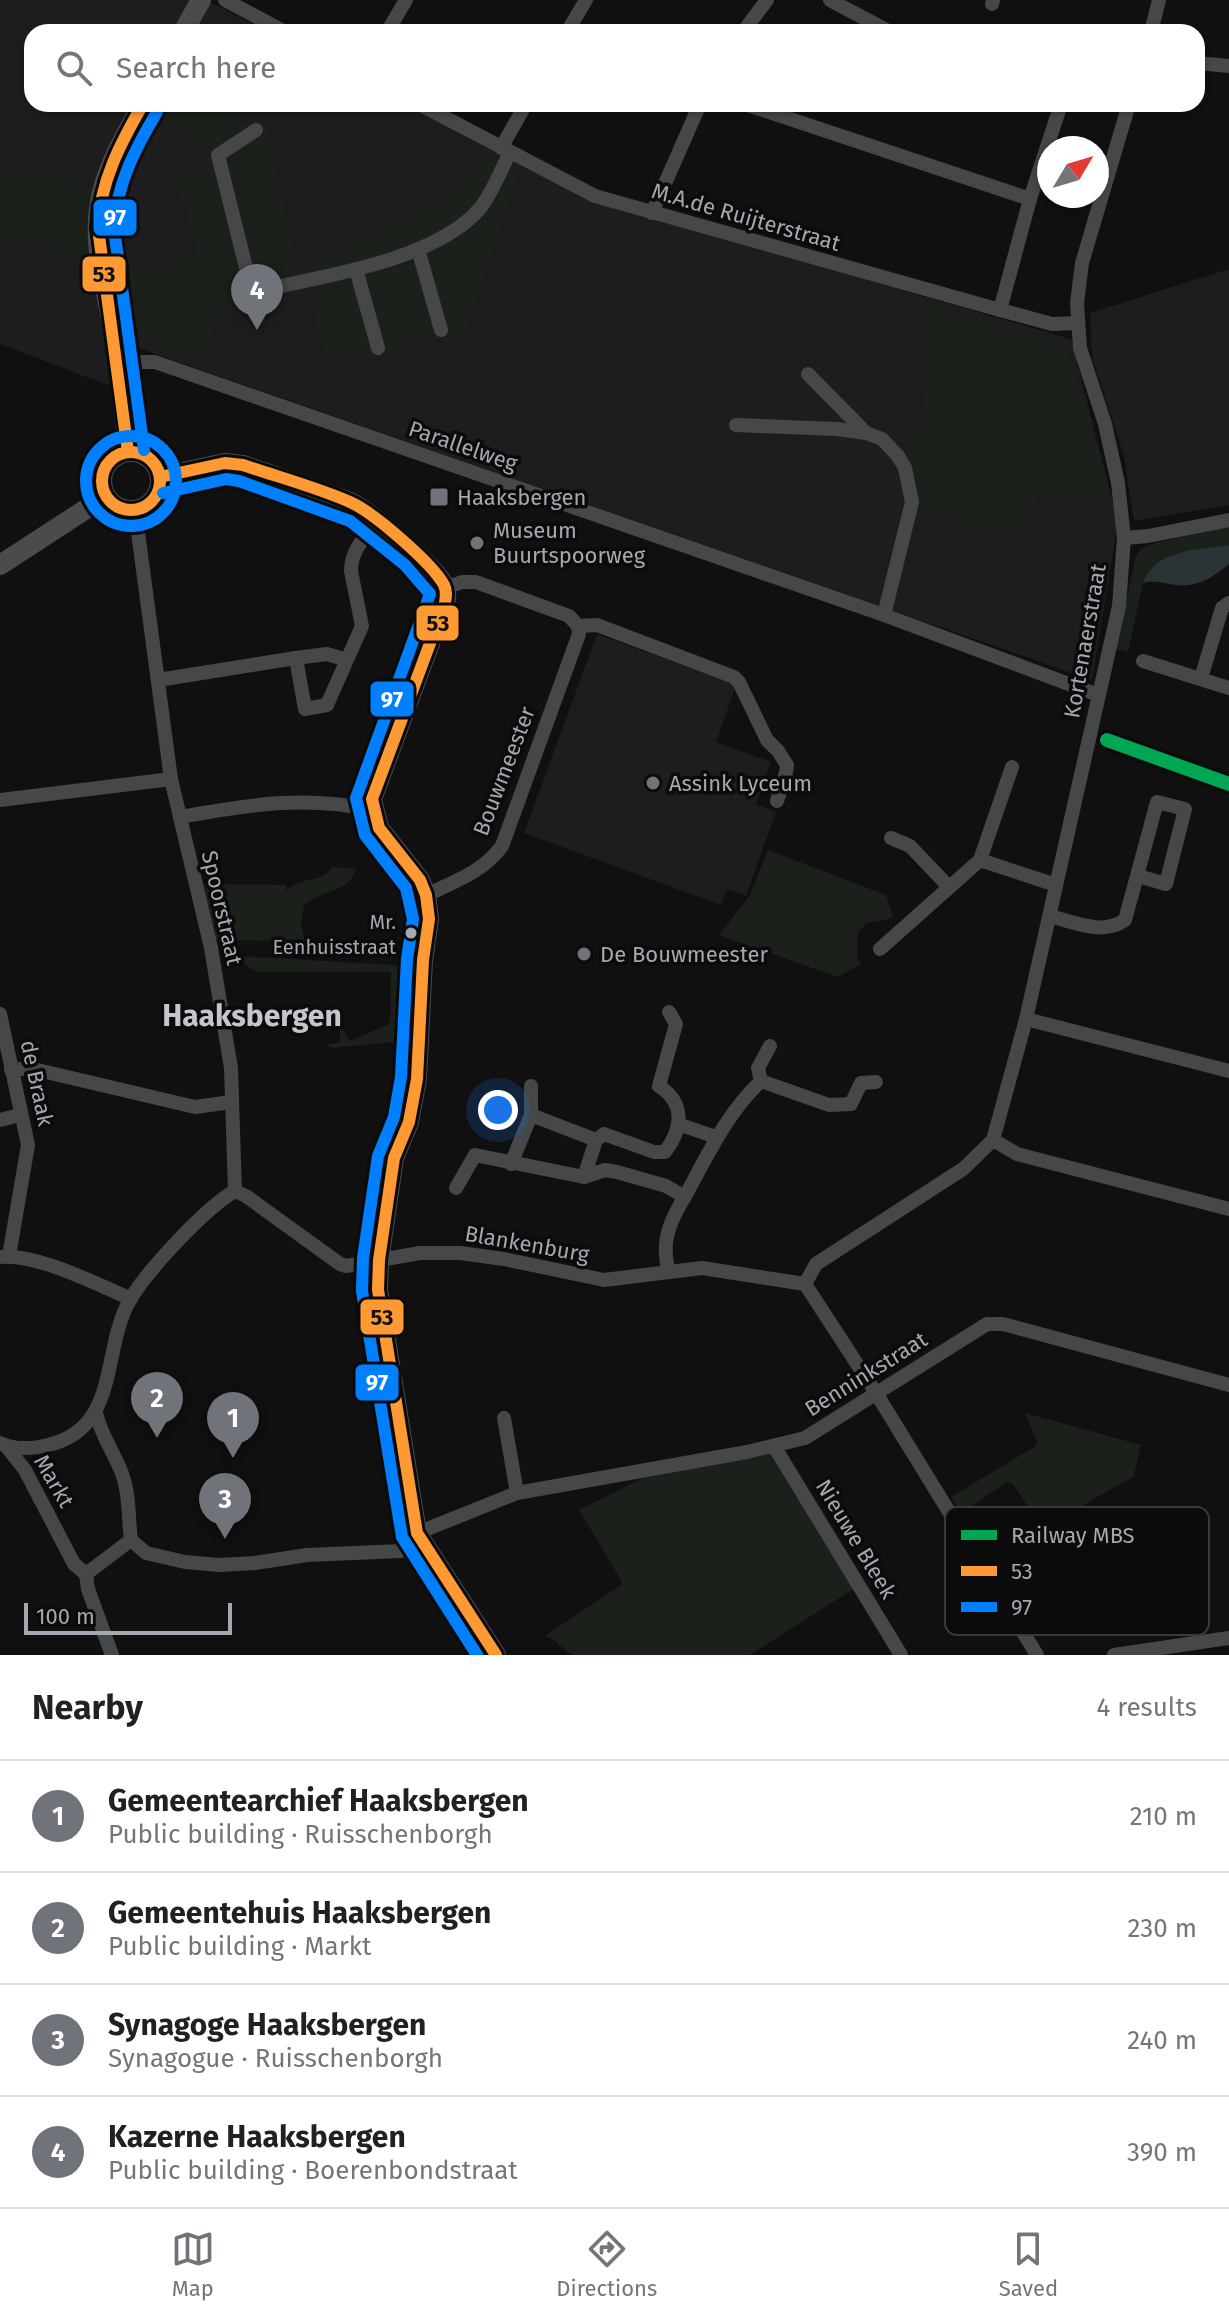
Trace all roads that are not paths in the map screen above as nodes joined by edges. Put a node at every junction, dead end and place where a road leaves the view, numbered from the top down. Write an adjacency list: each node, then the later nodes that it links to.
1 (201, 0): 8 (street)
2 (225, 0): 9 (street)
3 (406, 0): 10 (street)
4 (586, 0): 11 (street)
5 (767, 0): 12 (street)
6 (830, 0): 13 (street)
7 (1159, 0): 14 (street)
8 (188, 24)
9 (270, 24)
10 (392, 24)
11 (572, 24)
12 (749, 24)
13 (875, 24)
14 (1153, 24)
15 (1205, 64): 16 (street)
16 (1229, 66)
17 (138, 112): 34 (street)
18 (434, 112): 25 (street, M.A.de Ruijterstraat)
19 (523, 112): 25 (street)
20 (696, 112): 27 (street)
21 (769, 112): 26 (street)
22 (1058, 112): 26 (street)
23 (1127, 112): 31 (street, Kortenaerstraat)
24 (256, 130): 29 (street)
25 (506, 150): 27 (street, M.A.de Ruijterstraat); 28 (street)
26 (1030, 199): 30 (street)
27 (652, 213): 30 (street, M.A.de Ruijterstraat)
28 (418, 249): 29 (street); 32 (street)
29 (356, 269): 33 (street)
30 (1000, 310): 31 (street, M.A.de Ruijterstraat)
31 (1078, 323): 44 (street, Kortenaerstraat)
32 (441, 330)
33 (378, 348)
34 (118, 366): 38 (street); 48 (street, Parallelweg)
35 (808, 374): 37 (street)
36 (736, 425): 37 (street)
37 (866, 433): 48 (street)
38 (128, 452): 39 (street); 40 (street)
39 (160, 477): 41 (street); 43 (street)
40 (106, 496): 41 (street); 45 (street)
41 (135, 514): 54 (street, Spoorstraat)
42 (1229, 520): 44 (street)
43 (377, 521): 46 (street); 51 (street)
44 (1124, 538): 56 (street, Kortenaerstraat)
45 (0, 565)
46 (445, 588): 49 (street); 61 (street)
47 (1229, 603): 53 (street)
48 (884, 615): 56 (street, Parallelweg)
49 (578, 626): 60 (street); 68 (street, Bouwmeester)
50 (296, 658): 51 (street); 51 (street); 54 (street)
51 (347, 660)
52 (1143, 661): 53 (street)
53 (1201, 678): 55 (street)
54 (158, 680): 58 (street, Spoorstraat)
55 (1229, 688)
56 (1098, 695): 66 (street, Kortenaerstraat)
57 (1012, 767): 64 (street)
58 (171, 779): 59 (street); 62 (street, Spoorstraat)
59 (0, 800)
60 (777, 801)
61 (373, 810): 62 (street); 68 (street)
62 (180, 817): 80 (street, Spoorstraat)
63 (891, 838): 67 (street)
64 (980, 860): 66 (street); 67 (street)
65 (1138, 876): 65 (street); 69 (street)
66 (1056, 885): 69 (street, Kortenaerstraat)
67 (949, 887): 70 (street)
68 (426, 895): 95 (street)
69 (1049, 916): 73 (street, Kortenaerstraat)
70 (880, 949)
71 (669, 1012): 84 (street)
72 (0, 1014): 75 (street, de Braak)
73 (1026, 1019): 76 (street); 87 (street, Kortenaerstraat)
74 (770, 1046): 77 (street)
75 (11, 1070): 80 (street); 81 (street, de Braak)
76 (1229, 1071)
77 (761, 1081): 78 (street); 85 (street)
78 (876, 1082)
79 (531, 1086): 82 (street)
80 (231, 1102): 91 (street, Spoorstraat)
81 (20, 1115): 83 (street); 94 (street, de Braak)
82 (531, 1115): 86 (street); 88 (street)
83 (0, 1120)
84 (678, 1124): 85 (street); 86 (street)
85 (716, 1137): 92 (street)
86 (596, 1140): 89 (street)
87 (993, 1140): 93 (street); 97 (street)
88 (511, 1164): 89 (street); 90 (street)
89 (584, 1177): 92 (street)
90 (456, 1188)
91 (235, 1191): 95 (street, Blankenburg); 98 (street)
92 (685, 1197): 96 (street)
93 (1229, 1209)
94 (4, 1256): 98 (street)
95 (379, 1260): 96 (street, Blankenburg); 107 (street)
96 (668, 1270): 97 (street, Blankenburg)
97 (805, 1284): 100 (street)
98 (131, 1299): 101 (street)
99 (1229, 1385): 100 (street, Benninkstraat)
100 (876, 1393): 104 (street, Benninkstraat); 106 (street)
101 (96, 1413): 103 (street, Markt); 108 (street)
102 (504, 1418): 105 (street)
103 (3, 1444): 109 (street, Markt)
104 (774, 1446): 105 (street, Benninkstraat); 114 (street, Nieuwe Bleek)
105 (517, 1493): 107 (street, Benninkstraat)
106 (946, 1507)
107 (419, 1539): 108 (street, Benninkstraat); 113 (street)
108 (131, 1540): 109 (street)
109 (86, 1574): 112 (street)
110 (1025, 1635): 115 (street)
111 (1229, 1638): 116 (street)
112 (112, 1655)
113 (496, 1655)
114 (901, 1655)
115 (1037, 1655)
116 (1114, 1655)

